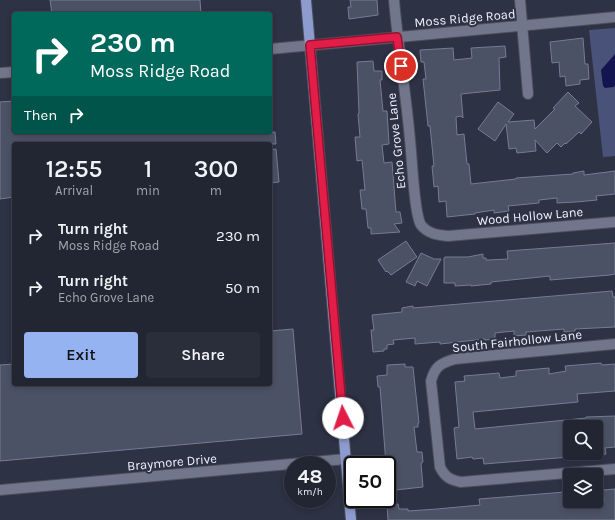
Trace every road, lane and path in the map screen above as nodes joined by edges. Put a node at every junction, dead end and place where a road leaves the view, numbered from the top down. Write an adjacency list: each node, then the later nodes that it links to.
1 (306, 0): 7 (main road)
2 (394, 0): 6 (street, Echo Grove Lane)
3 (520, 0): 5 (street)
4 (615, 17): 5 (street, Moss Ridge Road)
5 (522, 26): 6 (street, Moss Ridge Road); 11 (street)
6 (397, 37): 7 (street, Moss Ridge Road); 13 (street, Echo Grove Lane)
7 (310, 45): 8 (street, Moss Ridge Road); 15 (main road)
8 (272, 49)
9 (12, 72): 10 (street)
10 (0, 73)
11 (528, 94)
12 (615, 222): 13 (street, Wood Hollow Lane)
13 (448, 236)
14 (615, 344): 17 (street, South Fairhollow Lane)
15 (346, 456)
16 (344, 459): 18 (street, Braymore Drive)
17 (615, 469)
18 (0, 490)
19 (350, 508): 20 (main road)
20 (351, 520)

